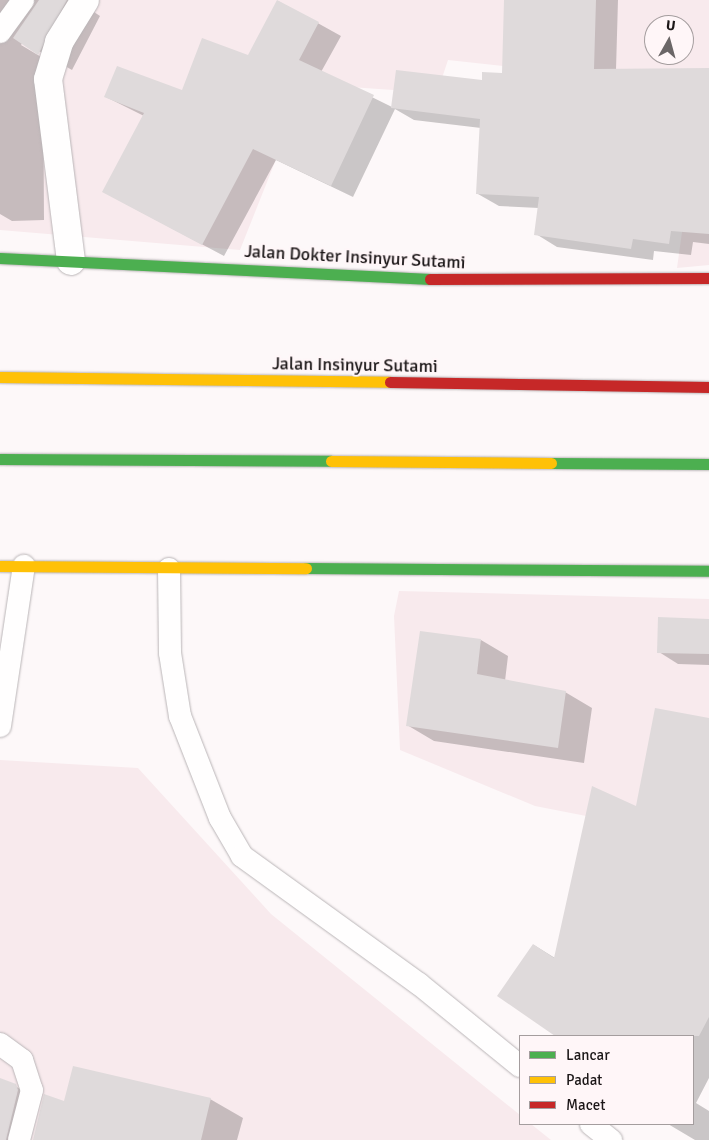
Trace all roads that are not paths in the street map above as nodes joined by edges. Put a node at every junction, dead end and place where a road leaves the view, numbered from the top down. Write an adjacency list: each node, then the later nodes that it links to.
1 (23, 0): 3 (lane)
2 (86, 0): 5 (street)
3 (0, 32)
4 (0, 258): 5 (main road, Jalan Dokter Insinyur Sutami)
5 (71, 261): 6 (main road, Jalan Dokter Insinyur Sutami)
6 (709, 278)
7 (0, 378): 8 (main road, Jalan Insinyur Sutami)
8 (709, 387)
9 (0, 458): 10 (main road)
10 (709, 464)
11 (0, 566): 12 (main road)
12 (24, 566): 13 (main road); 15 (lane)
13 (169, 568): 14 (main road); 17 (lane)
14 (709, 571)
15 (1, 722)
16 (0, 1044): 19 (lane)
17 (519, 1065)
18 (592, 1125): 20 (lane)
19 (19, 1140)
20 (611, 1140)

